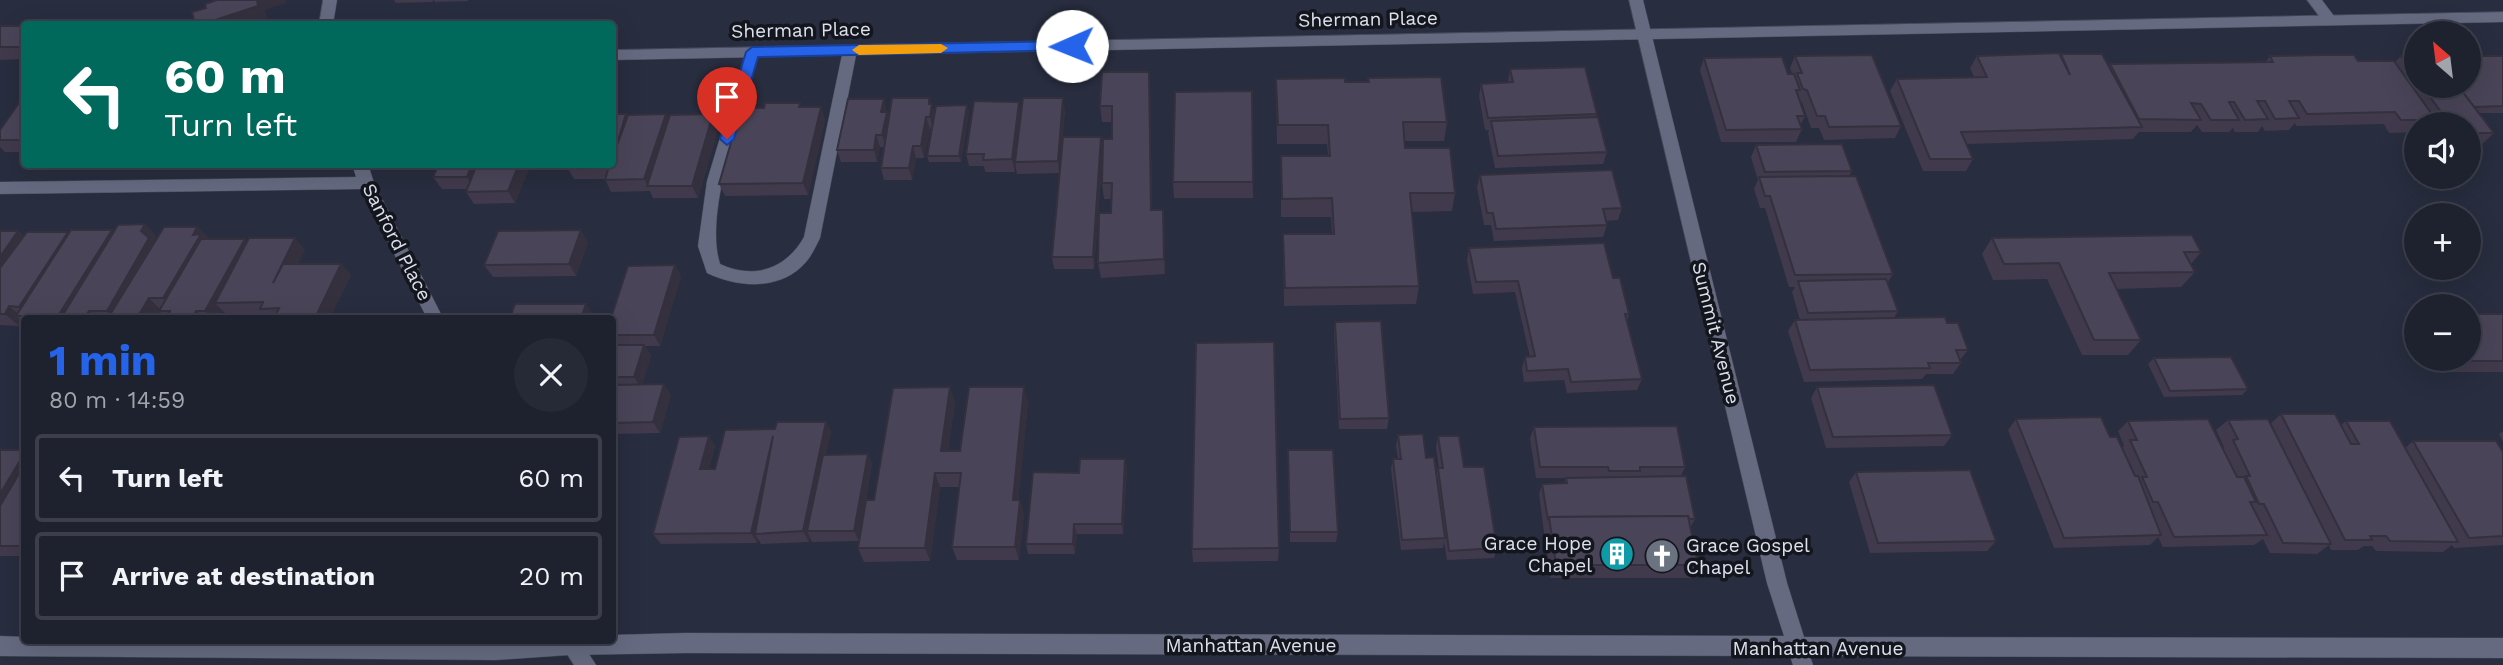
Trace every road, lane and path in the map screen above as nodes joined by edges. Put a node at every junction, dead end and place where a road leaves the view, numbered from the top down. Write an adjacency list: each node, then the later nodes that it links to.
1 (330, 0): 6 (street)
2 (1636, 0): 7 (street, Summit Avenue)
3 (2314, 0): 5 (street)
4 (2503, 17): 5 (street, Sherman Place)
5 (2330, 20): 7 (street, Sherman Place)
6 (326, 21)
7 (1644, 34): 8 (street, Sherman Place); 15 (street, Summit Avenue)
8 (850, 50): 9 (street, Sherman Place); 9 (street)
9 (752, 52): 10 (street, Sherman Place)
10 (616, 55)
11 (361, 168): 12 (street, Sanford Place)
12 (366, 183): 13 (street); 14 (street, Sanford Place)
13 (0, 188)
14 (433, 315)
15 (1797, 645): 17 (street, Manhattan Avenue); 18 (street, Manhattan Avenue); 20 (street, Summit Avenue)
16 (0, 646): 18 (street, Manhattan Avenue)
17 (2503, 648)
18 (567, 650): 19 (street)
19 (586, 665)
20 (1803, 665)

